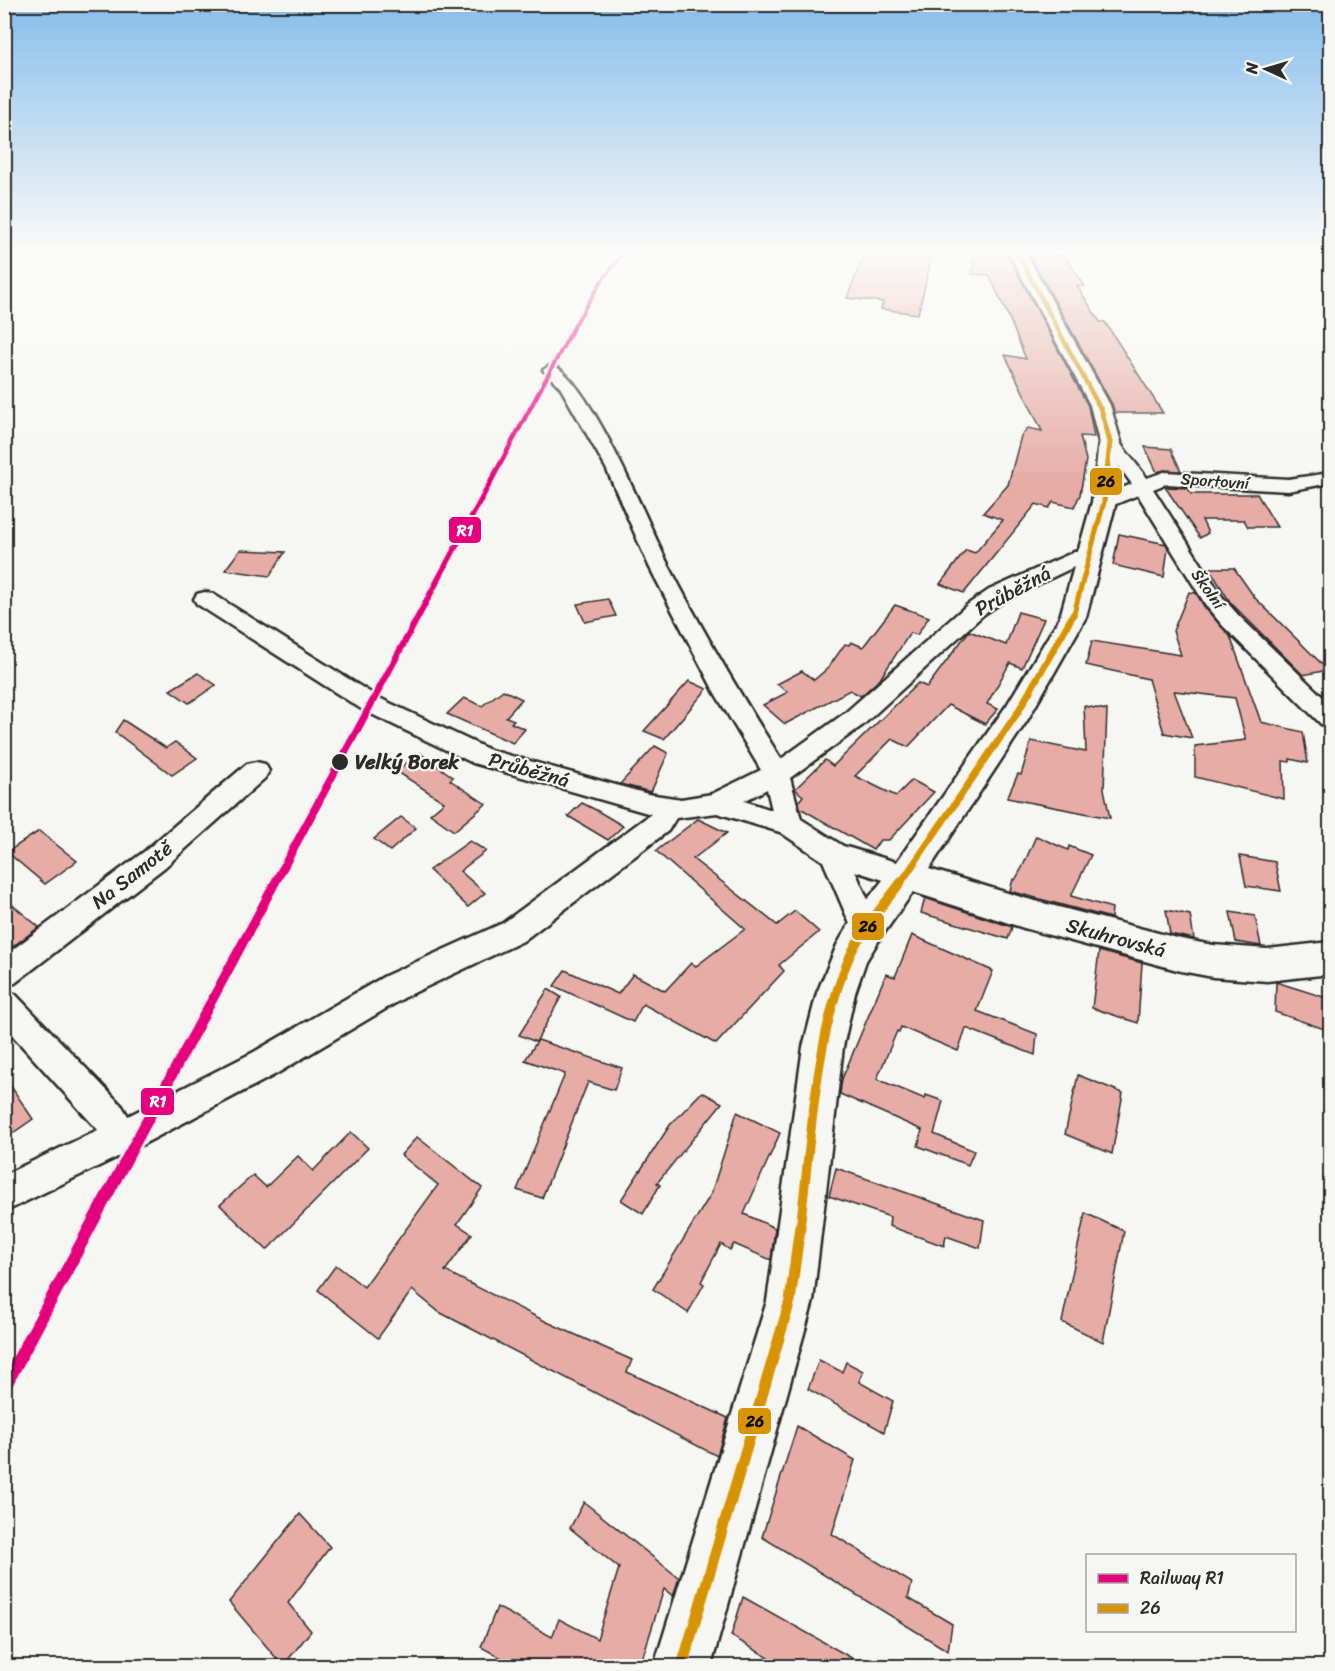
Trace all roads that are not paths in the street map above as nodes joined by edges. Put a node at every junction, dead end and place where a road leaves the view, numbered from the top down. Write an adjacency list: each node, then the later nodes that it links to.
1 (1058, 327): 3 (street)
2 (551, 370): 11 (street)
3 (1110, 442): 5 (street, Školní); 6 (street)
4 (1330, 478): 5 (street, Sportovní)
5 (1143, 486): 6 (street, Sportovní); 9 (street, Školní)
6 (1104, 502): 7 (street)
7 (1088, 553): 11 (street, Průběžná); 16 (street)
8 (205, 599): 13 (street, Průběžná)
9 (1330, 718)
10 (256, 771): 19 (street, Na Samotě)
11 (776, 773): 12 (street, Průběžná); 14 (street)
12 (717, 804): 13 (street, Průběžná); 14 (street)
13 (668, 808): 21 (street)
14 (789, 825): 15 (street)
15 (834, 855): 16 (street); 17 (street)
16 (906, 876): 17 (street); 18 (street, Skuhrovská)
17 (866, 929): 23 (street)
18 (1330, 958)
19 (4, 974)
20 (4, 1004): 21 (street)
21 (122, 1137): 22 (street)
22 (4, 1194)
23 (682, 1666)

